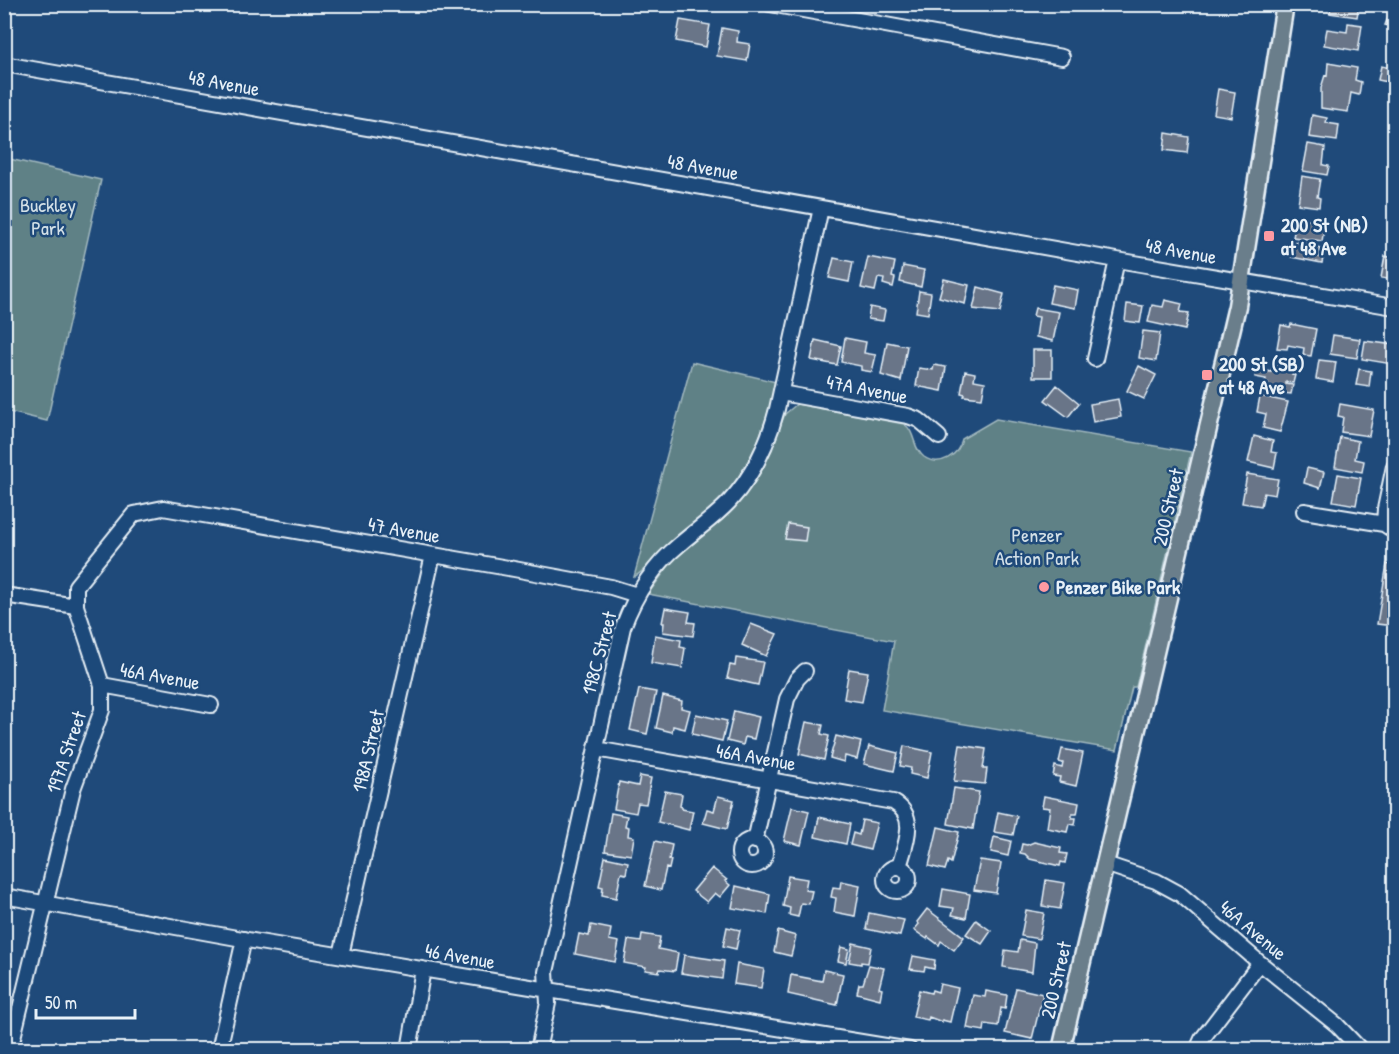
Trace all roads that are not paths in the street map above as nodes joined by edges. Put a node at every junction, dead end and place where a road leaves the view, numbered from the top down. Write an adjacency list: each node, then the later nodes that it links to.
1 (770, 4): 3 (street)
2 (1285, 4): 8 (main road, 200 Street)
3 (841, 11): 4 (street)
4 (1062, 57)
5 (4, 64): 6 (street, 48 Avenue)
6 (821, 208): 7 (street, 48 Avenue); 11 (street, 198C Street)
7 (1117, 260): 8 (street, 48 Avenue); 10 (street)
8 (1241, 280): 9 (street, 48 Avenue); 26 (main road, 200 Street)
9 (1395, 307)
10 (1095, 359)
11 (781, 393): 12 (street, 47A Avenue); 18 (street, 198C Street)
12 (939, 436)
13 (1395, 466): 15 (street)
14 (1304, 511): 15 (street)
15 (1390, 527)
16 (433, 555): 18 (street, 47 Avenue); 19 (street, 47 Avenue); 31 (street, 198A Street)
17 (4, 595): 19 (street)
18 (637, 595): 23 (street, 198C Street)
19 (76, 606): 21 (street, 197A Street)
20 (805, 671): 24 (street)
21 (102, 685): 22 (street, 46A Avenue); 29 (street, 197A Street)
22 (211, 705)
23 (596, 748): 24 (street, 46A Avenue); 34 (street, 198C Street)
24 (770, 779): 25 (street); 27 (street, 46A Avenue)
25 (754, 841)
26 (1105, 864): 32 (street, 46A Avenue); 40 (main road, 200 Street)
27 (900, 867)
28 (4, 896): 29 (street, 46 Avenue)
29 (46, 904): 30 (street, 46 Avenue); 35 (street, 197A Street)
30 (244, 939): 31 (street, 46 Avenue); 36 (street)
31 (341, 956): 33 (street, 46 Avenue)
32 (1260, 963): 41 (street); 42 (street, 46A Avenue)
33 (423, 969): 34 (street, 46 Avenue); 37 (street)
34 (548, 990): 38 (street, 198C Street); 39 (street, 46 Avenue)
35 (10, 1050)
36 (219, 1050)
37 (409, 1050)
38 (538, 1050)
39 (909, 1050)
40 (1061, 1050)
41 (1197, 1050)
42 (1361, 1050)

